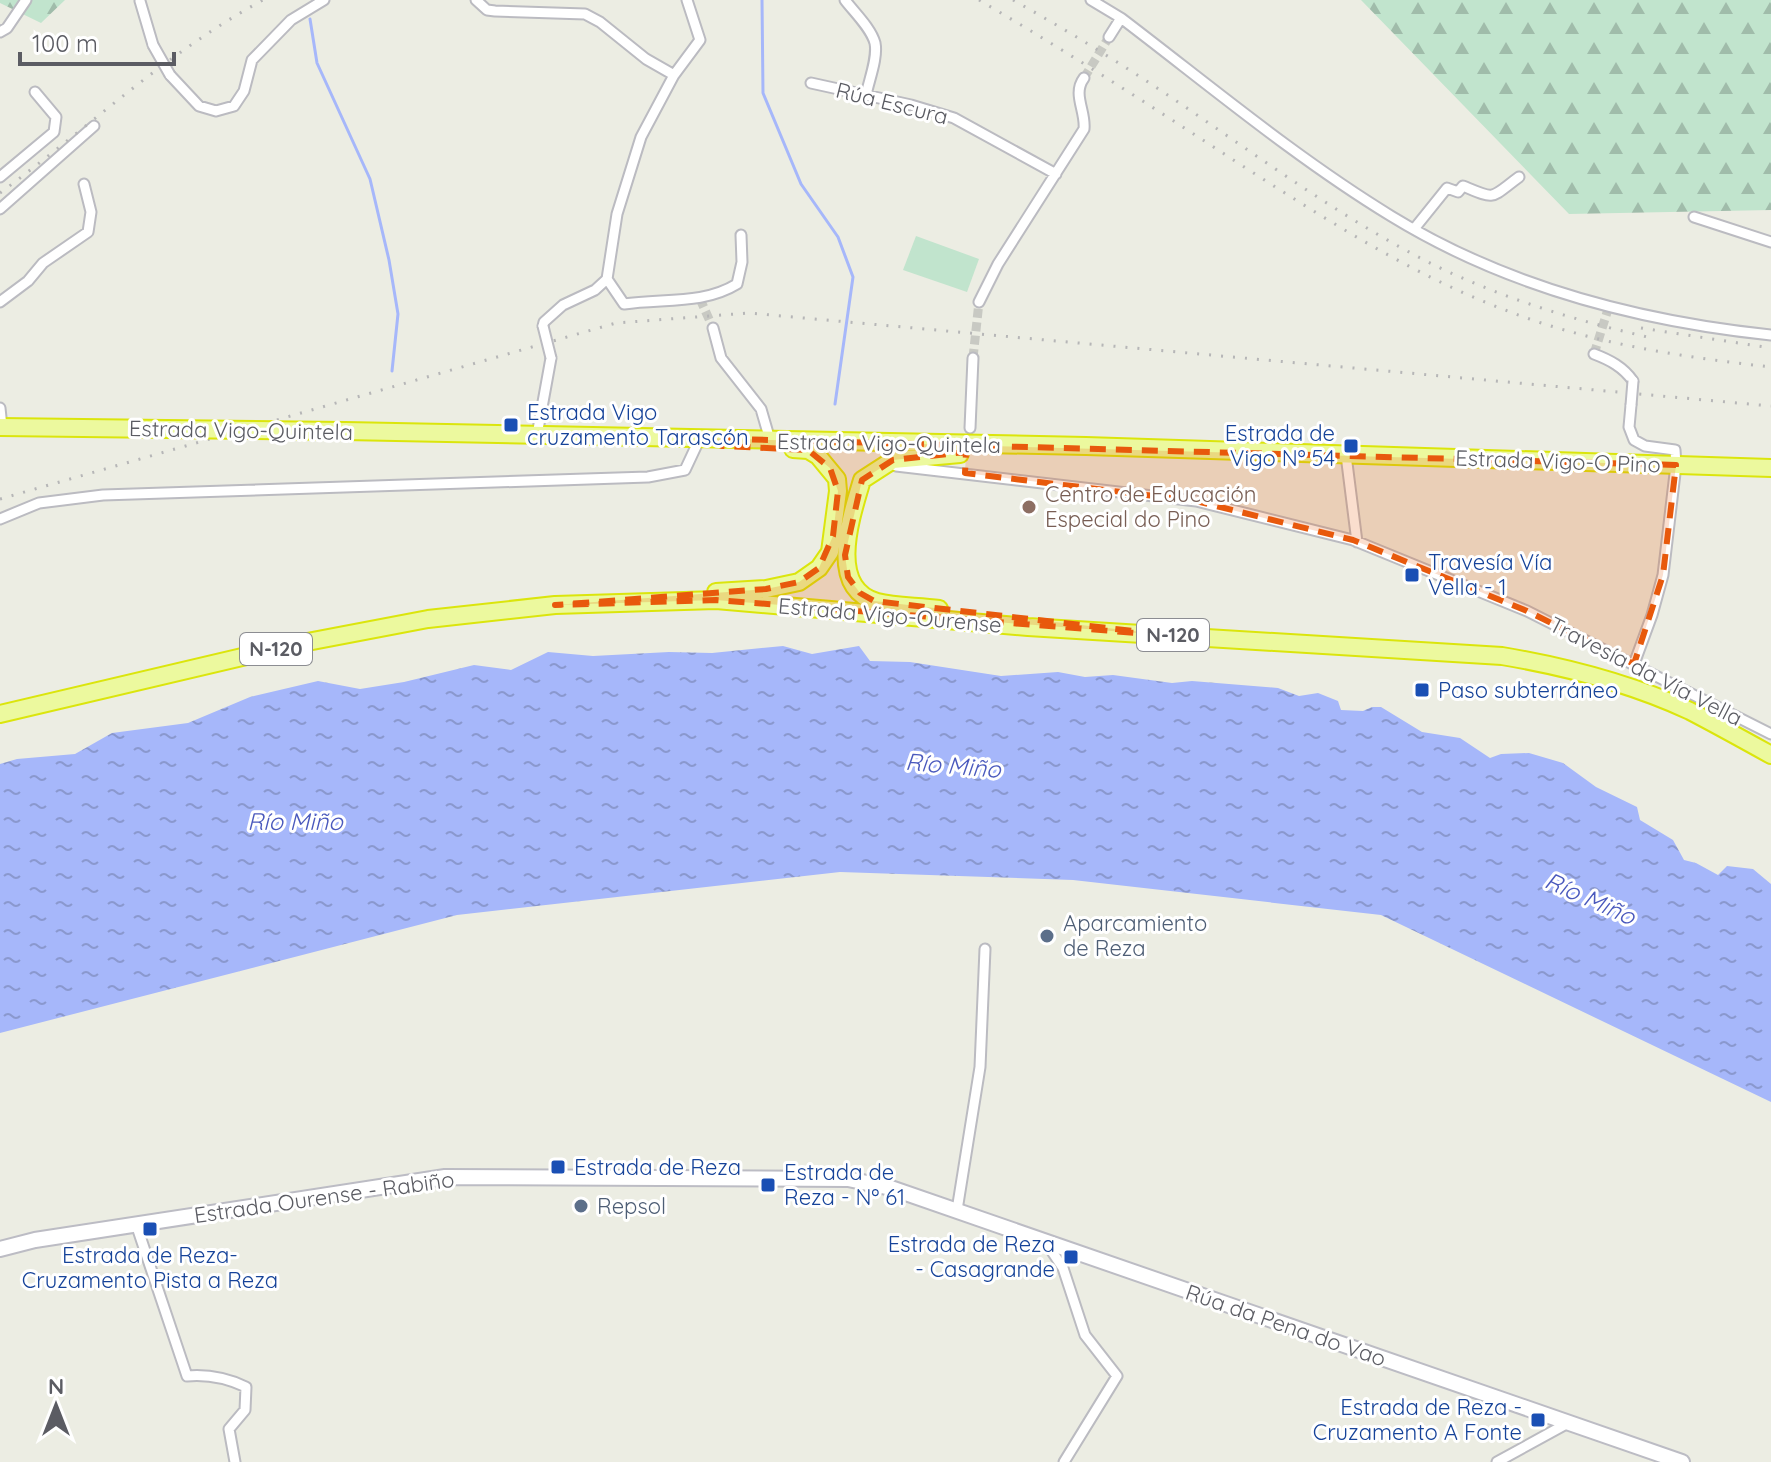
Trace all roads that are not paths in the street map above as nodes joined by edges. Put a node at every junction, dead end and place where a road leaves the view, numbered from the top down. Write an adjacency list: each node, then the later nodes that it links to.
1 (26, 0): 11 (street)
2 (139, 0): 3 (street, bridge)
3 (324, 0)
4 (476, 0): 9 (street)
5 (557, 0): 9 (street)
6 (687, 0): 13 (street)
7 (845, 0): 17 (street)
8 (1091, 0): 10 (street)
9 (557, 12): 13 (street)
10 (1121, 18): 12 (street); 25 (street)
11 (0, 32)
12 (1109, 37)
13 (674, 75): 28 (street)
14 (1084, 78): 19 (street)
15 (811, 83): 17 (street, Rúa Escura)
16 (35, 92): 20 (street)
17 (866, 95): 19 (street, Rúa Escura)
18 (94, 126): 23 (street)
19 (1056, 174): 30 (street)
20 (0, 177)
21 (1519, 177): 25 (street)
22 (84, 184): 29 (street)
23 (0, 209)
24 (1694, 217): 27 (street)
25 (1414, 229): 32 (street)
26 (741, 235): 28 (street)
27 (1771, 242)
28 (607, 279): 38 (street, bridge)
29 (0, 302)
30 (979, 302)
31 (713, 328): 40 (street)
32 (1771, 335)
33 (1594, 354): 47 (street, bridge)
34 (973, 358): 37 (street)
35 (0, 408): 36 (street)
36 (1, 428): 38 (highway, Estrada Vigo-Quintela, bridge)
37 (970, 428): 41 (street); 42 (street)
38 (537, 435): 39 (highway, Estrada Vigo-Quintela)
39 (700, 438): 40 (highway, Estrada Vigo-Quintela); 50 (street); 52 (highway)
40 (770, 440): 41 (highway, Estrada Vigo-Quintela)
41 (946, 444): 42 (highway, Estrada Vigo-Quintela)
42 (1007, 446): 43 (highway, Estrada Vigo-Quintela)
43 (1086, 446): 44 (highway); 45 (highway, Estrada Vigo-Quintela)
44 (966, 453): 46 (highway); 49 (street)
45 (1346, 455): 47 (highway, Estrada Vigo-O Pino); 51 (street)
46 (885, 465): 49 (street, Travesía da Vía Vella); 53 (highway)
47 (1676, 465): 48 (highway, Estrada Vigo-O Pino); 54 (street)
48 (1771, 468)
49 (965, 473): 51 (street, Travesía da Vía Vella)
50 (0, 519)
51 (1357, 542): 54 (street, Travesía da Vía Vella)
52 (555, 605): 53 (highway, Estrada Vigo-Ourense / N-120); 55 (highway, Estrada Vigo-Ourense / N-120)
53 (1176, 636): 57 (highway, Estrada Vigo-Ourense / N-120)
54 (1634, 664): 56 (street, Travesía da Vía Vella)
55 (2, 713)
56 (1771, 734)
57 (1771, 755)
58 (985, 949): 60 (street)
59 (891, 1188): 60 (main road, Rúa da Pena do Vao); 61 (main road, Estrada Ourense - Rabiño)
60 (957, 1210): 62 (main road, Rúa da Pena do Vao)
61 (136, 1224): 63 (main road, Estrada Ourense - Rabiño); 65 (street)
62 (1046, 1242): 64 (main road, Rúa da Pena do Vao); 66 (street)
63 (0, 1249)
64 (1569, 1423): 67 (street); 68 (main road, Rúa da Pena do Vao)
65 (235, 1462)
66 (1064, 1462)
67 (1497, 1462)
68 (1679, 1462)

